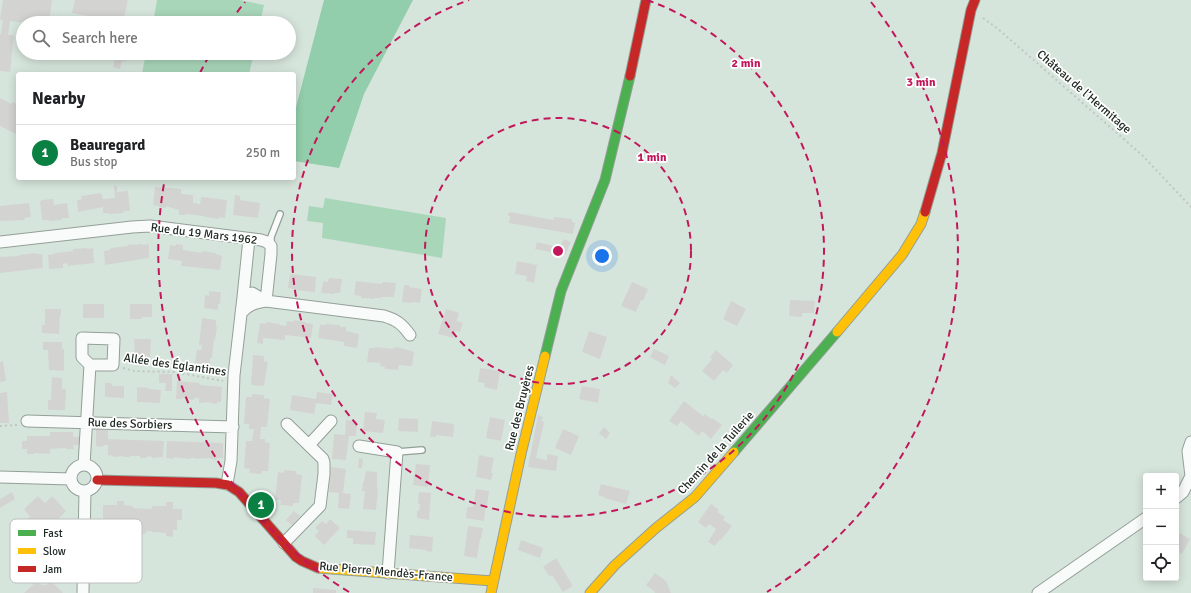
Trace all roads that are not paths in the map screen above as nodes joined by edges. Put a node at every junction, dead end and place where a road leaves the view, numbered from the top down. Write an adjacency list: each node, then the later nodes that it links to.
1 (646, 0): 33 (street, Rue des Bruyères)
2 (975, 0): 37 (street, Chemin de la Tuilerie)
3 (280, 214): 6 (lane)
4 (249, 239): 5 (street, Rue du 19 Mars 1962); 6 (street, Rue du 19 Mars 1962); 7 (street)
5 (0, 242)
6 (271, 246): 8 (street, Rue du 19 Mars 1962)
7 (243, 297): 8 (street); 9 (street)
8 (266, 301): 9 (street); 10 (street)
9 (241, 313): 16 (street)
10 (410, 335)
11 (90, 365): 11 (street); 14 (street)
12 (27, 421): 14 (street, Rue des Sorbiers)
13 (332, 421): 18 (street)
14 (87, 423): 16 (street, Rue des Sorbiers); 22 (street)
15 (287, 424): 18 (street)
16 (232, 427): 26 (street)
17 (1191, 442): 28 (street)
18 (309, 445): 31 (street)
19 (359, 446): 21 (street)
20 (422, 450): 21 (lane)
21 (397, 452): 32 (street)
22 (84, 465): 24 (street); 25 (street)
23 (0, 477): 24 (street)
24 (71, 478): 27 (street)
25 (97, 480): 26 (street); 27 (street)
26 (227, 484): 31 (street, Rue Pierre Mendès-France)
27 (85, 491): 29 (street)
28 (1179, 496)
29 (84, 519)
30 (1143, 520): 38 (street)
31 (284, 543): 32 (street, Rue Pierre Mendès-France)
32 (388, 573): 33 (street, Rue Pierre Mendès-France)
33 (493, 581): 36 (street, Rue des Bruyères)
34 (83, 583): 35 (street)
35 (83, 593)
36 (491, 593)
37 (590, 593)
38 (1038, 593)

